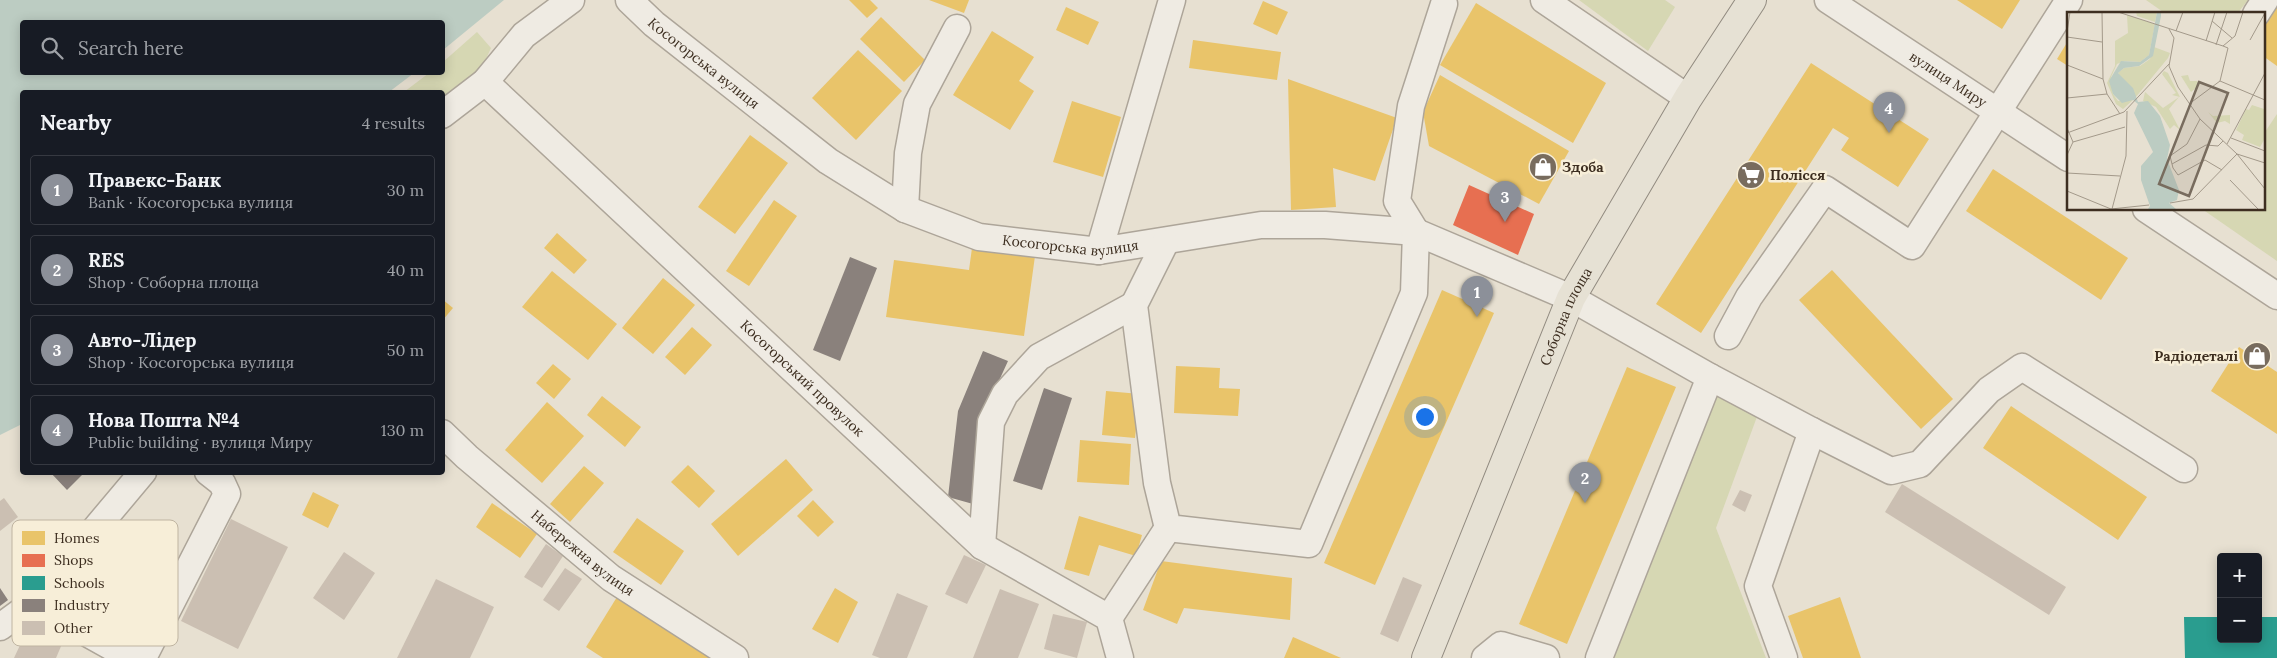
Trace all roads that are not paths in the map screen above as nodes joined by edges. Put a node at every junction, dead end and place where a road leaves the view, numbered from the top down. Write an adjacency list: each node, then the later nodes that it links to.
1 (571, 0): 12 (street)
2 (629, 0): 17 (street, Косогорська вулиця)
3 (1172, 0): 21 (street)
4 (1544, 0): 13 (street)
5 (1752, 0): 13 (main road, Соборна площа)
6 (1828, 0): 15 (street, вулиця Миру)
7 (2069, 0): 15 (street)
8 (2265, 0): 10 (street)
9 (1444, 4): 19 (street)
10 (2257, 12)
11 (957, 28): 17 (street)
12 (485, 82): 14 (street); 34 (street, Косогорський провулок)
13 (1688, 98): 23 (main road, Соборна площа)
14 (445, 112)
15 (1998, 112): 16 (street, вулиця Миру); 25 (street)
16 (2067, 157)
17 (905, 209): 21 (street, Косогорська вулиця)
18 (2148, 210): 22 (street)
19 (1416, 232): 20 (street, Косогорська вулиця); 23 (street, Косогорська вулиця); 33 (street)
20 (1165, 242): 21 (street, Косогорська вулиця); 24 (street)
21 (1099, 252)
22 (2277, 296)
23 (1571, 298): 26 (street, Косогорська вулиця); 43 (main road, Соборна площа)
24 (1134, 305): 33 (street); 34 (street)
25 (1728, 336)
26 (1710, 377): 27 (street, Косогорська вулиця); 46 (street)
27 (1812, 431): 29 (street, Косогорська вулиця); 47 (street)
28 (445, 436): 41 (street, Набережна вулиця)
29 (2184, 469)
30 (140, 475): 32 (street)
31 (212, 475): 35 (street)
32 (102, 520)
33 (1168, 528): 37 (street)
34 (982, 546): 37 (street, Косогорський провулок)
35 (178, 590)
36 (12, 618): 38 (street)
37 (1109, 618): 42 (street)
38 (0, 626)
39 (110, 646): 40 (street)
40 (149, 646)
41 (735, 658)
42 (1120, 658)
43 (1426, 658)
44 (1485, 658): 45 (street)
45 (1546, 658)
46 (1599, 658)
47 (1784, 658)

